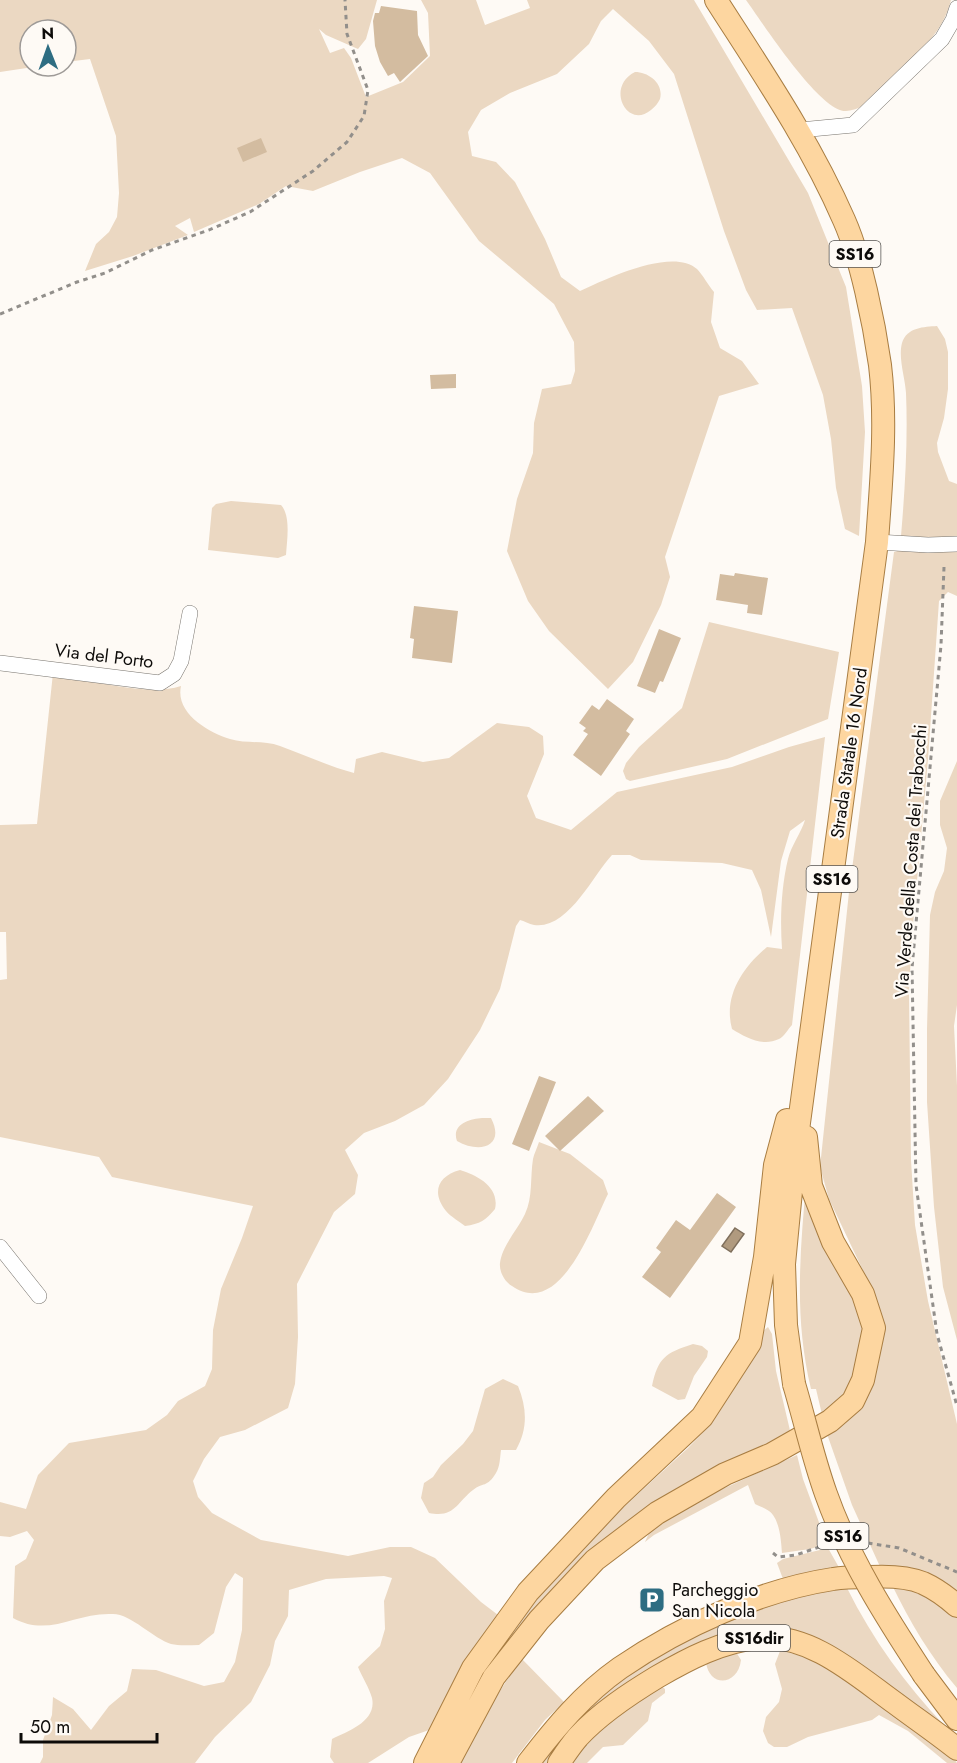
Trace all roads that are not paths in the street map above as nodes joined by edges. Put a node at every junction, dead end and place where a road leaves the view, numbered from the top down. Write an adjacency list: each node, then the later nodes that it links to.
1 (716, 0): 3 (main road, Strada Statale 16 Nord / SS16)
2 (957, 8): 3 (street)
3 (800, 130): 4 (main road, Strada Statale 16 Nord / SS16)
4 (877, 542): 5 (street); 8 (main road, Strada Statale 16 Nord / SS16)
5 (957, 543)
6 (190, 613): 7 (street, Via del Porto)
7 (0, 663)
8 (812, 1020): 9 (main road, Strada Statale 16 Nord / SS16); 15 (main road)
9 (802, 1096): 13 (main road, Strada Statale 16 Nord / SS16, bridge); 16 (main road)
10 (0, 1247): 11 (street)
11 (39, 1296)
12 (957, 1606): 17 (main road, SS16dir)
13 (957, 1719)
14 (957, 1749): 18 (main road, SS16dir)
15 (425, 1763)
16 (448, 1763)
17 (528, 1763)
18 (559, 1763)

